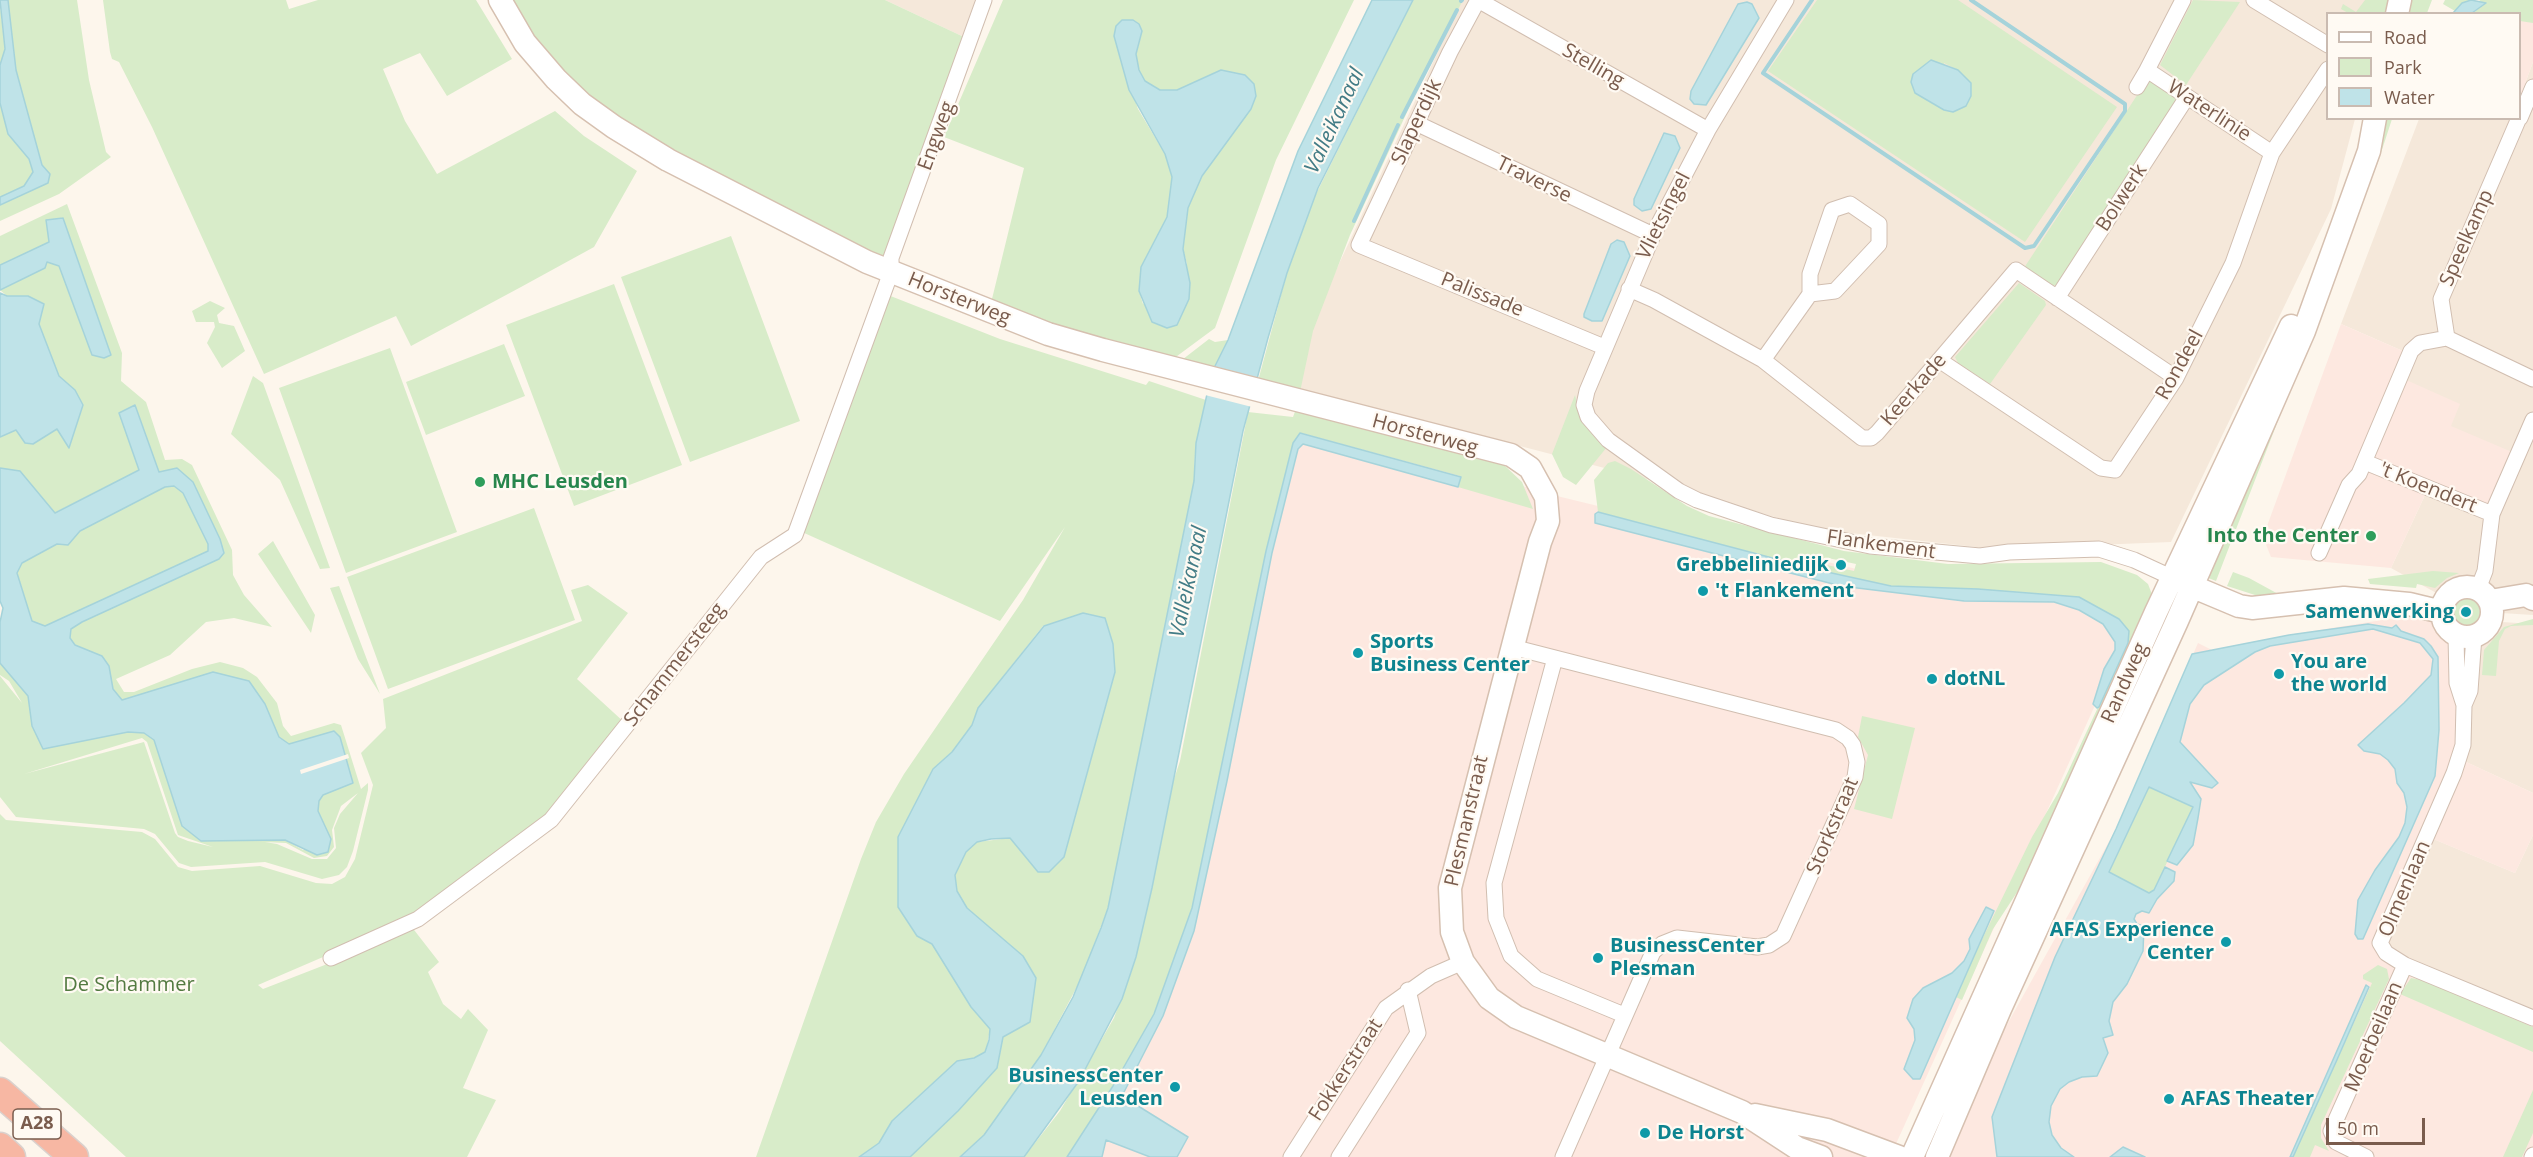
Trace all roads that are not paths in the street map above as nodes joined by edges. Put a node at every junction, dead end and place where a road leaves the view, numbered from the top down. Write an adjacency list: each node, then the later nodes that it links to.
1 (500, 0): 21 (street, Horsterweg)
2 (984, 0): 21 (street, Engweg)
3 (1478, 0): 16 (street, Slaperdijk); 17 (street, Stelling)
4 (1786, 0): 17 (street, Vlietsingel)
5 (2183, 0): 8 (street, Waterlinie)
6 (2254, 0): 7 (street)
7 (2326, 44)
8 (2147, 70): 10 (street, Waterlinie); 12 (street, Waterlinie)
9 (2326, 72): 18 (street, Rondeel)
10 (2137, 87)
11 (2533, 87): 13 (street, Speelkamp)
12 (2187, 97): 18 (street, Waterlinie); 24 (street, Bolwerk)
13 (2521, 114)
14 (2375, 120): 37 (street, Randweg)
15 (2518, 120): 25 (street, Speelkamp)
16 (1416, 123): 19 (street, Traverse); 20 (street, Slaperdijk)
17 (1708, 130): 19 (street, Vlietsingel)
18 (2272, 153): 29 (street, Rondeel)
19 (1653, 235): 22 (street, Vlietsingel)
20 (1359, 245): 26 (street, Palissade)
21 (891, 272): 34 (street, Horsterweg); 44 (street, Schammersteeg)
22 (1629, 289): 26 (street, Vlietsingel); 27 (street, Keerkade)
23 (1810, 294): 23 (street); 27 (street)
24 (2057, 297): 28 (street, Keerkade); 29 (street, Keerkade)
25 (2447, 338): 30 (street); 33 (street, 't Koendert)
26 (1604, 347): 32 (street, Vlietsingel)
27 (1763, 360): 28 (street, Keerkade)
28 (1939, 360): 29 (street, Rondeel)
29 (2176, 378)
30 (2533, 379)
31 (2533, 420): 35 (street)
32 (1608, 440): 37 (street, Flankement)
33 (2365, 462): 35 (street, 't Koendert); 36 (street, 't Koendert)
34 (1519, 466): 42 (street, Plesmanstraat)
35 (2492, 514): 38 (street)
36 (2319, 553)
37 (2182, 582): 40 (street); 61 (street, Randweg); 62 (street, Randweg)
38 (2487, 601): 39 (street); 40 (street); 41 (street)
39 (2533, 601)
40 (2444, 606): 41 (street)
41 (2465, 636): 46 (street, Olmenlaan)
42 (1512, 647): 43 (street, Storkstraat); 45 (street, Plesmanstraat)
43 (1555, 658): 48 (street, Plesmanstraat); 48 (street, Storkstraat)
44 (331, 958)
45 (1463, 962): 47 (street, Fokkerstraat); 50 (street, Plesmanstraat)
46 (2405, 965): 49 (street, Olmenlaan); 63 (street, Moerbeilaan)
47 (1408, 990): 56 (street, Fokkerstraat); 57 (street, Fokkerstraat)
48 (1624, 1015): 50 (street, Storkstraat)
49 (2533, 1018)
50 (1607, 1056): 52 (street, Plesmanstraat); 58 (street, Storkstraat)
51 (0, 1092): 55 (highway, A28)
52 (1742, 1112): 59 (street, Plesmanstraat); 60 (street, Plesmanstraat)
53 (0, 1147): 54 (highway, A28)
54 (11, 1157)
55 (74, 1157)
56 (1291, 1157)
57 (1339, 1157)
58 (1563, 1157)
59 (1821, 1157)
60 (1899, 1157)
61 (1912, 1157)
62 (1937, 1157)
63 (2366, 1157)

